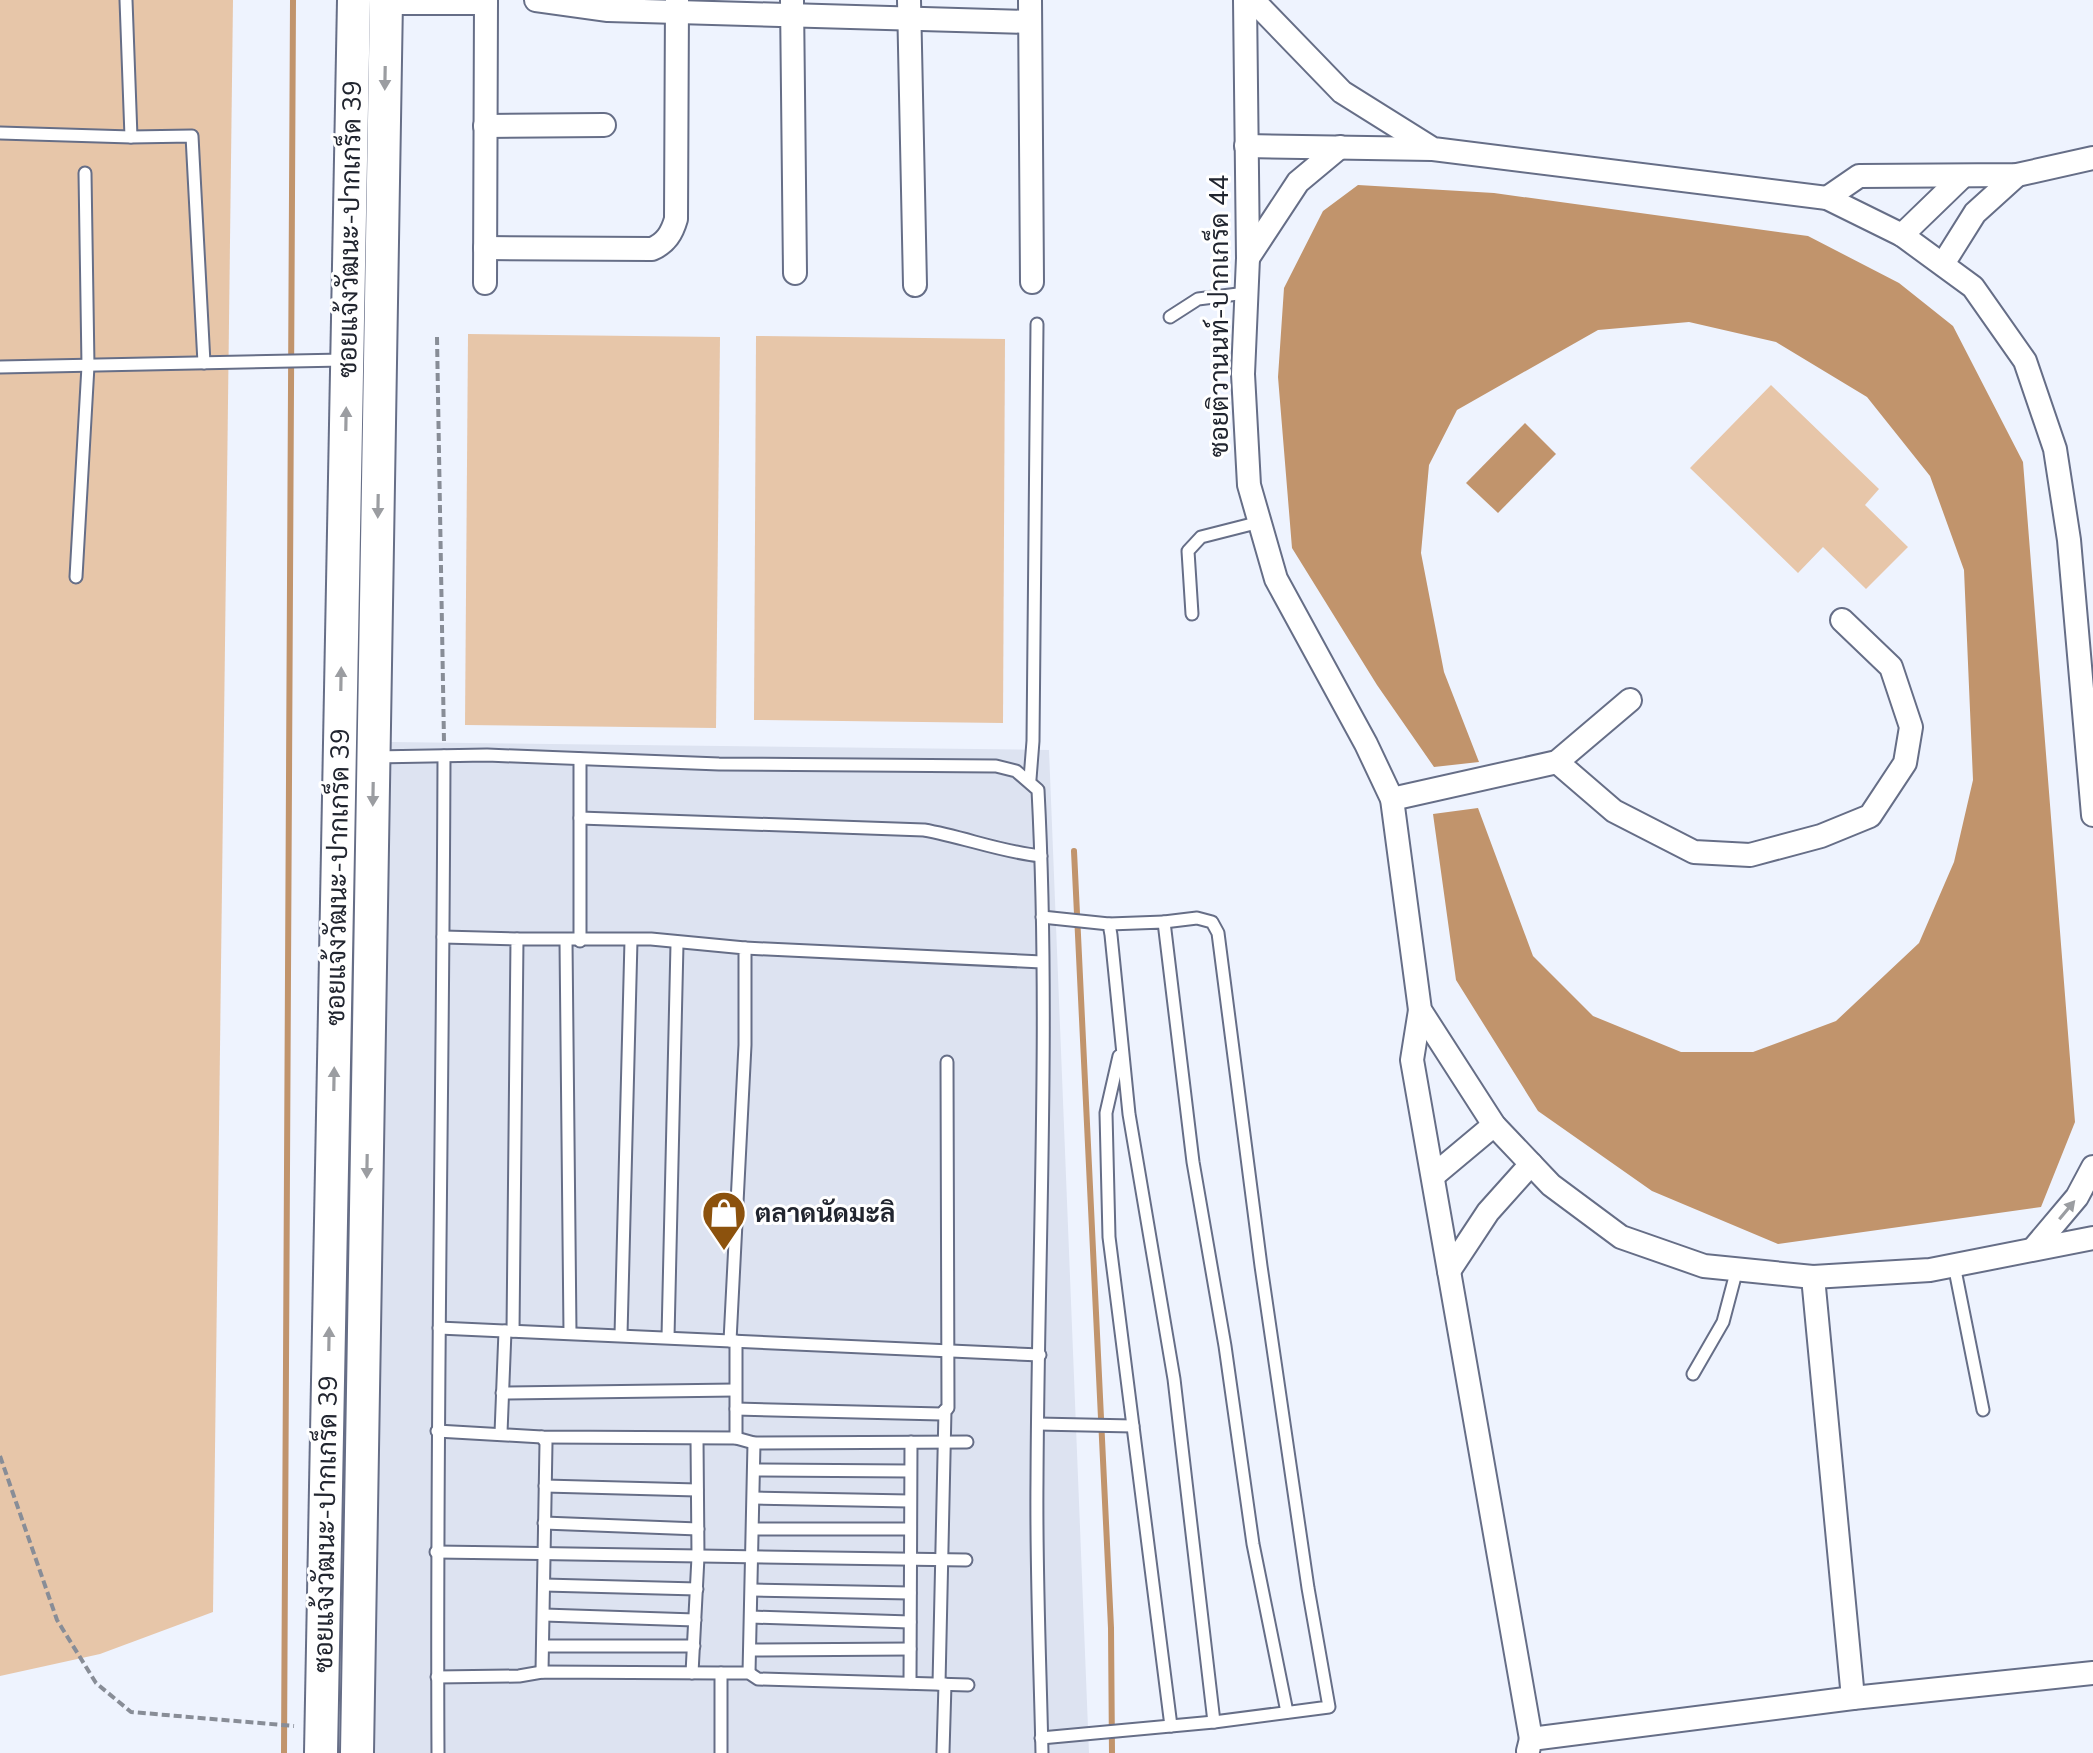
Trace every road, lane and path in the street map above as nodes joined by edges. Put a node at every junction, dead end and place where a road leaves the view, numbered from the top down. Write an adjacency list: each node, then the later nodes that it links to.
1 (126, 0): 14 (lane)
2 (536, 0): 7 (street)
3 (1245, 0): 15 (street, ซอยติวานนท์-ปากเกร็ด 44)
4 (1253, 0): 17 (street)
5 (375, 1): 6 (street); 35 (main road, ซอยแจ้งวัฒนะ-ปากเกร็ด 39); 45 (main road, ซอยแจ้งวัฒนะ-ปากเกร็ด 39, one-way to 45)
6 (486, 1): 12 (street)
7 (677, 6): 8 (street); 24 (street)
8 (792, 8): 9 (street); 27 (street)
9 (909, 9): 10 (street); 30 (street)
10 (1030, 11): 28 (street)
11 (604, 125): 12 (street)
12 (485, 126): 24 (street)
13 (0, 133): 14 (lane)
14 (131, 137): 36 (lane)
15 (1246, 146): 16 (street); 25 (street, ซอยติวานนท์-ปากเกร็ด 44)
16 (1340, 147): 17 (street); 25 (street)
17 (1433, 149): 22 (street)
18 (2093, 158): 20 (street)
19 (85, 173): 37 (lane)
20 (2017, 175): 21 (street); 26 (street)
21 (1963, 176): 22 (street); 23 (street)
22 (1827, 198): 23 (street)
23 (1902, 235): 26 (street)
24 (485, 248): 29 (street)
25 (1248, 258): 31 (street, ซอยติวานนท์-ปากเกร็ด 44)
26 (1943, 264): 50 (street)
27 (795, 273)
28 (1032, 282)
29 (485, 283)
30 (915, 285)
31 (1246, 293): 32 (lane); 39 (street, ซอยติวานนท์-ปากเกร็ด 44)
32 (1170, 317)
33 (1037, 324): 48 (lane)
34 (437, 337): 44 (path)
35 (347, 360): 36 (lane); 146 (main road, ซอยแจ้งวัฒนะ-ปากเกร็ด 39, one-way to 35)
36 (204, 363): 37 (lane)
37 (88, 366): 38 (lane); 40 (lane)
38 (0, 367)
39 (1260, 522): 41 (lane); 49 (street, ซอยติวานนท์-ปากเกร็ด 44)
40 (76, 577)
41 (1192, 614)
42 (1842, 620): 47 (street)
43 (1630, 700): 47 (street)
44 (444, 756): 45 (lane); 46 (lane); 56 (lane)
45 (374, 757): 149 (main road, ซอยแจ้งวัฒนะ-ปากเกร็ด 39, one-way to 149)
46 (580, 759): 48 (lane); 51 (lane)
47 (1557, 762): 49 (street)
48 (1030, 779): 52 (lane)
49 (1392, 799): 64 (street, ซอยติวานนท์-ปากเกร็ด 44)
50 (2093, 815)
51 (580, 818): 52 (lane); 60 (lane)
52 (1041, 856): 53 (lane)
53 (1042, 917): 55 (lane); 63 (lane)
54 (1164, 922): 55 (lane); 142 (lane); 142 (lane)
55 (1109, 924): 65 (lane)
56 (443, 937): 57 (lane); 77 (lane)
57 (517, 939): 59 (lane); 78 (lane)
58 (631, 940): 60 (lane); 61 (lane); 80 (lane)
59 (566, 941): 60 (lane); 79 (lane)
60 (580, 941)
61 (677, 944): 62 (lane); 81 (lane)
62 (745, 948): 63 (lane); 82 (lane)
63 (1042, 962): 84 (lane)
64 (1420, 1010): 67 (street, ซอยติวานนท์-ปากเกร็ด 44); 70 (street)
65 (1121, 1048): 92 (lane); 143 (lane)
66 (947, 1062): 83 (lane)
67 (1494, 1125): 68 (street, ซอยติวานนท์-ปากเกร็ด 44); 70 (street)
68 (1531, 1164): 74 (street, ซอยติวานนท์-ปากเกร็ด 44); 75 (street)
69 (2093, 1167): 72 (street, one-way to 69)
70 (1433, 1176): 75 (street)
71 (2093, 1238): 72 (street, ซอยติวานนท์-ปากเกร็ด 44)
72 (2034, 1248): 73 (street, ซอยติวานนท์-ปากเกร็ด 44)
73 (1954, 1265): 76 (street, ซอยติวานนท์-ปากเกร็ด 44); 90 (lane)
74 (1737, 1269): 76 (street, ซอยติวานนท์-ปากเกร็ด 44); 85 (lane)
75 (1449, 1271): 147 (street)
76 (1813, 1277): 141 (street)
77 (439, 1328): 78 (lane); 93 (lane)
78 (509, 1331): 79 (lane); 87 (lane)
79 (570, 1333): 80 (lane)
80 (621, 1335): 81 (lane)
81 (668, 1337): 82 (lane)
82 (733, 1341): 83 (lane); 86 (lane)
83 (947, 1351): 84 (lane); 89 (lane)
84 (1040, 1355): 91 (lane)
85 (1693, 1374)
86 (735, 1390): 87 (lane); 88 (lane)
87 (502, 1393): 94 (lane)
88 (736, 1409): 89 (lane); 96 (lane)
89 (945, 1410): 98 (lane)
90 (1983, 1410)
91 (1038, 1424): 92 (lane); 145 (lane)
92 (1133, 1426): 144 (lane)
93 (437, 1431): 94 (lane); 113 (lane)
94 (501, 1433): 95 (lane)
95 (542, 1437): 97 (lane); 105 (lane)
96 (736, 1438): 97 (lane); 101 (lane)
97 (697, 1439): 106 (lane)
98 (945, 1441): 99 (lane); 100 (lane); 118 (lane)
99 (911, 1442): 101 (lane); 104 (lane)
100 (967, 1442)
101 (754, 1443): 103 (lane)
102 (0, 1456): 146 (path)
103 (755, 1470): 104 (lane); 107 (lane)
104 (909, 1471): 108 (lane)
105 (545, 1486): 106 (lane); 109 (lane)
106 (697, 1490): 110 (lane)
107 (754, 1498): 108 (lane); 111 (lane)
108 (909, 1501): 112 (lane)
109 (544, 1523): 110 (lane); 114 (lane)
110 (698, 1529): 115 (lane)
111 (754, 1529): 112 (lane); 116 (lane)
112 (910, 1529): 117 (lane)
113 (436, 1552): 114 (lane); 137 (lane)
114 (544, 1553): 115 (lane); 120 (lane)
115 (698, 1557): 116 (lane); 121 (lane)
116 (753, 1558): 117 (lane); 122 (lane)
117 (910, 1560): 118 (lane); 123 (lane)
118 (943, 1560): 119 (lane); 139 (lane)
119 (966, 1560)
120 (544, 1585): 121 (lane); 124 (lane)
121 (697, 1589): 126 (lane)
122 (752, 1590): 123 (lane); 125 (lane)
123 (910, 1593): 127 (lane)
124 (544, 1615): 126 (lane); 128 (lane)
125 (751, 1617): 127 (lane); 131 (lane)
126 (695, 1620): 129 (lane)
127 (910, 1622): 130 (lane)
128 (544, 1646): 129 (lane); 132 (lane)
129 (694, 1646): 133 (lane)
130 (910, 1649): 131 (lane); 138 (lane)
131 (750, 1650): 135 (lane)
132 (542, 1672): 133 (lane); 137 (lane)
133 (692, 1673): 134 (lane)
134 (721, 1673): 135 (lane); 151 (lane)
135 (749, 1673): 138 (lane)
136 (2093, 1673): 141 (street)
137 (437, 1677): 150 (lane)
138 (910, 1683): 139 (lane)
139 (942, 1684): 140 (lane); 148 (lane)
140 (968, 1685)
141 (1853, 1698): 147 (street)
142 (1287, 1712): 143 (lane)
143 (1214, 1722): 144 (lane)
144 (1171, 1726): 145 (lane)
145 (1041, 1738): 152 (lane)
146 (322, 1740)
147 (1529, 1746)
148 (943, 1752)
149 (357, 1753)
150 (438, 1753)
151 (721, 1753)
152 (1042, 1753)

